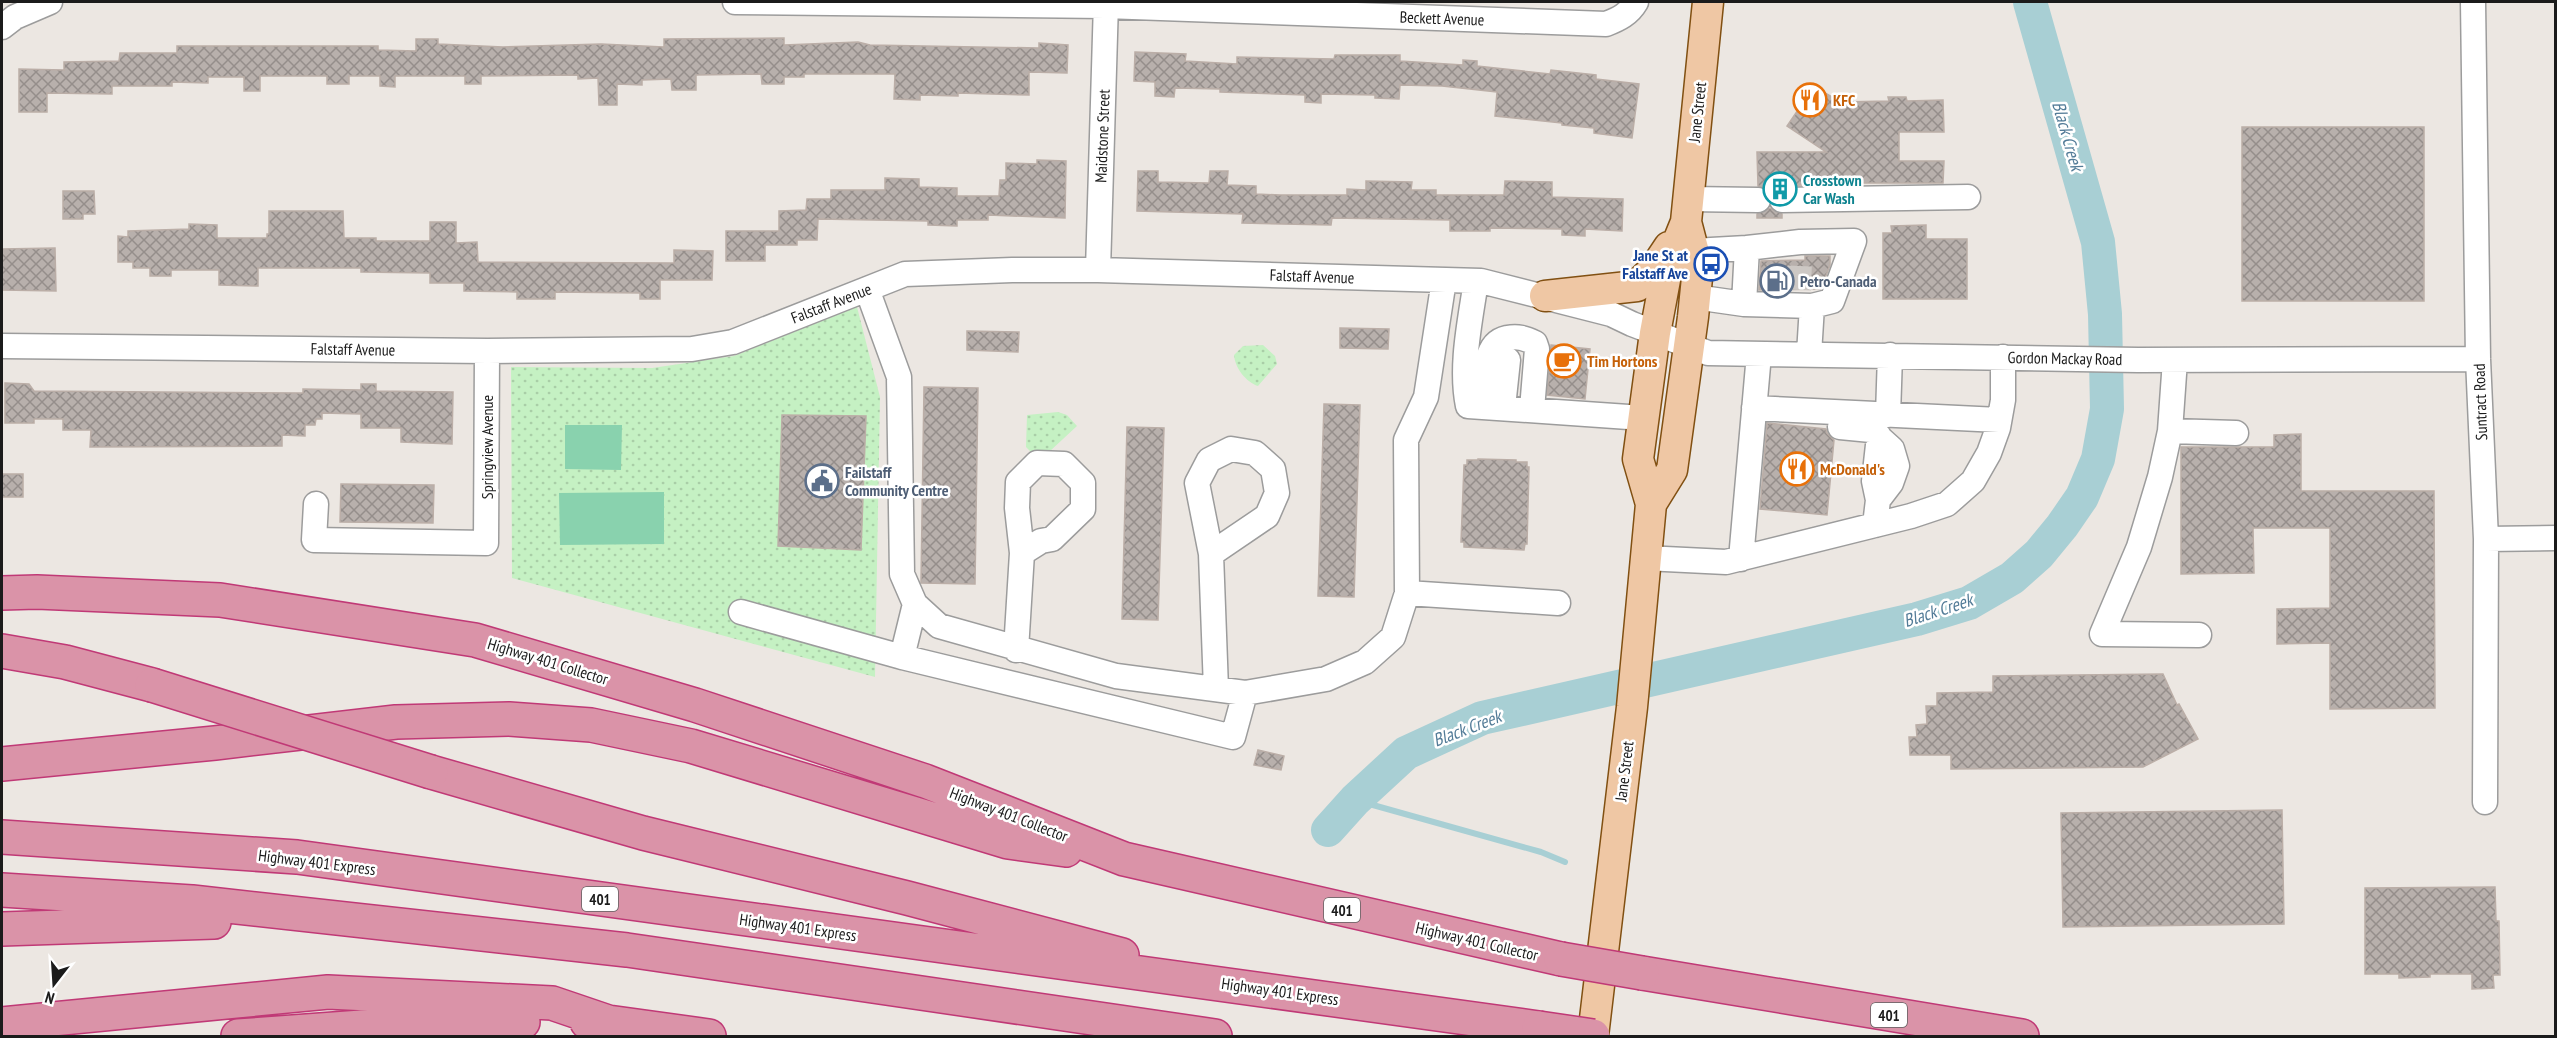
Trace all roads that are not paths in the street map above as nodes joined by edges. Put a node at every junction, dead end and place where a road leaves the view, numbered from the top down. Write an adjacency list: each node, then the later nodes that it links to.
1 (50, 2): 7 (street)
2 (735, 2): 6 (street, Beckett Avenue)
3 (1636, 2): 6 (street, Beckett Avenue)
4 (1708, 2): 11 (main road, Jane Street)
5 (2473, 2): 30 (street, Suntract Road)
6 (1105, 4): 14 (street, Maidstone Street)
7 (2, 27)
8 (1968, 197): 10 (street)
9 (1758, 200): 11 (street)
10 (1782, 200)
11 (1687, 211): 13 (main road, Jane Street); 18 (main road); 22 (main road, Jane Street)
12 (1747, 248): 13 (street); 20 (street); 21 (street)
13 (1693, 251): 19 (main road, Jane Street)
14 (1098, 270): 15 (street, Falstaff Avenue); 17 (street, Falstaff Avenue)
15 (1444, 280): 16 (street, Falstaff Avenue); 51 (street)
16 (1476, 281): 18 (street, Falstaff Avenue); 33 (street)
17 (867, 289): 25 (street, Falstaff Avenue); 53 (street)
18 (1545, 296): 22 (street, Falstaff Avenue)
19 (1695, 297): 21 (street); 24 (main road, Jane Street)
20 (1794, 300): 21 (street); 27 (street)
21 (1744, 304)
22 (1655, 333): 24 (street, Gordon Mackay Road); 36 (main road, Jane Street)
23 (2, 346): 25 (street, Falstaff Avenue)
24 (1689, 346): 26 (street, Gordon Mackay Road); 42 (main road, Jane Street)
25 (488, 351): 41 (street, Springview Avenue)
26 (1759, 354): 27 (street, Gordon Mackay Road); 35 (street)
27 (1809, 354): 28 (street, Gordon Mackay Road)
28 (1890, 355): 29 (street, Gordon Mackay Road); 38 (street)
29 (2003, 357): 32 (street, Gordon Mackay Road); 37 (street)
30 (2478, 359): 32 (street, Gordon Mackay Road); 45 (street, Suntract Road)
31 (1508, 360): 33 (street)
32 (2175, 360): 39 (street)
33 (1495, 407): 34 (street); 34 (street)
34 (1532, 409): 36 (street)
35 (1754, 413): 38 (street); 49 (street)
36 (1643, 418): 42 (main road, Jane Street)
37 (1999, 420): 38 (street); 43 (street)
38 (1883, 426): 43 (street)
39 (2170, 431): 40 (street); 55 (street)
40 (2236, 433)
41 (316, 504)
42 (1651, 504): 48 (main road, Jane Street)
43 (1875, 525): 49 (street)
44 (2556, 538): 45 (street)
45 (2486, 539): 62 (street, Suntract Road)
46 (1022, 554): 56 (street)
47 (1211, 554): 59 (street)
48 (1646, 558): 49 (street); 74 (main road, Jane Street)
49 (1741, 559)
50 (2, 593): 64 (highway, Highway 401 Collector / 401)
51 (1407, 593): 52 (street); 60 (street)
52 (1558, 603)
53 (915, 604): 56 (street); 58 (street)
54 (741, 612): 58 (street)
55 (2199, 635)
56 (1016, 650): 59 (street)
57 (2, 651): 68 (highway, bridge)
58 (902, 657): 60 (street)
59 (1216, 689): 60 (street)
60 (1245, 693)
61 (2, 764): 64 (highway)
62 (2485, 802)
63 (2, 837): 68 (highway, Highway 401 Express / 401)
64 (1124, 859): 75 (highway, Highway 401 Collector / 401, bridge)
65 (2, 890): 66 (highway)
66 (335, 917): 67 (highway); 73 (highway)
67 (2, 929)
68 (1198, 979): 74 (highway, Highway 401 Express / 401, bridge)
69 (608, 1022): 70 (highway); 71 (highway); 72 (highway)
70 (2, 1024)
71 (238, 1036)
72 (709, 1036)
73 (1215, 1036)
74 (1593, 1036)
75 (2022, 1036)

